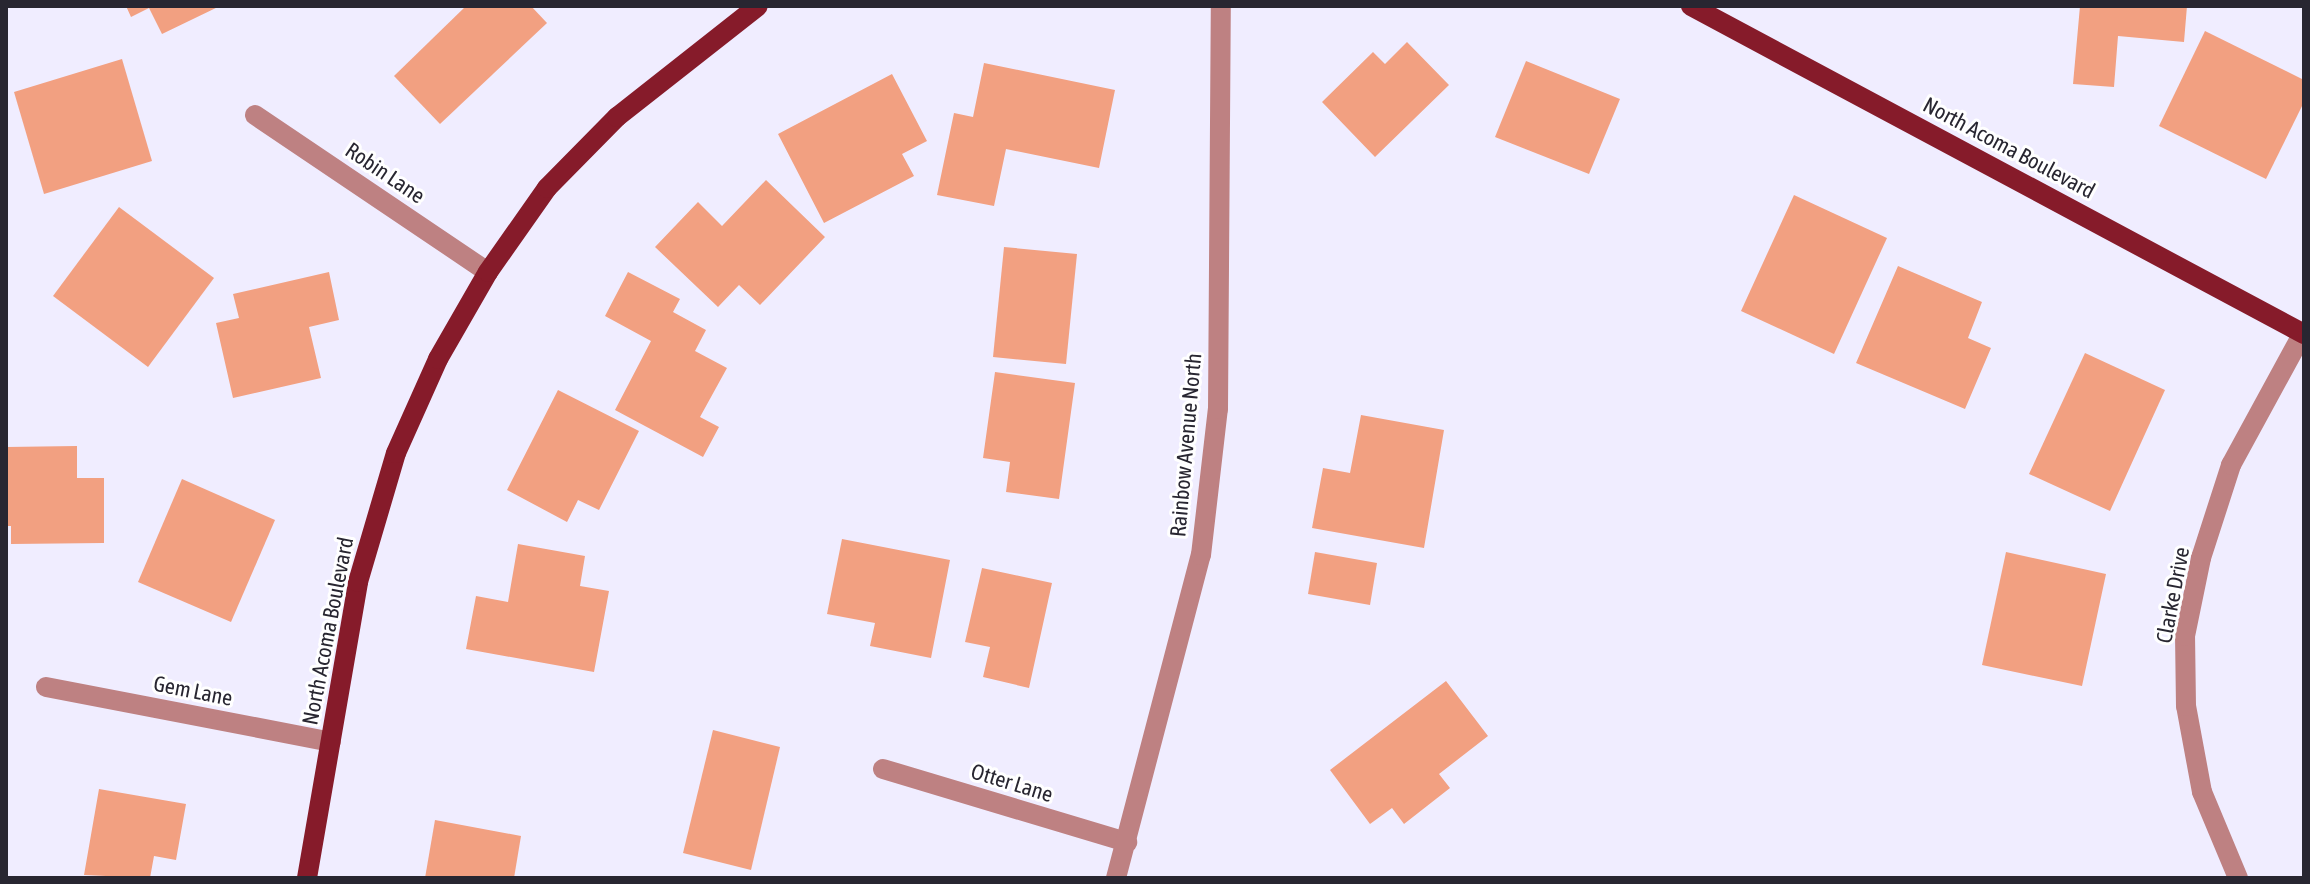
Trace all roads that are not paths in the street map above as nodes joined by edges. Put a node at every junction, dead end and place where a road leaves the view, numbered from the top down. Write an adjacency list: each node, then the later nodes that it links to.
1 (758, 6): 5 (main road, North Acoma Boulevard)
2 (1221, 6): 10 (street, Rainbow Avenue North)
3 (1691, 6): 6 (main road, North Acoma Boulevard)
4 (255, 115): 5 (street, Robin Lane)
5 (488, 272): 8 (main road, North Acoma Boulevard)
6 (2304, 333): 13 (street, Clarke Drive)
7 (46, 687): 8 (street, Gem Lane)
8 (331, 742): 11 (main road, North Acoma Boulevard)
9 (883, 769): 10 (street, Otter Lane)
10 (1127, 842): 12 (street, Rainbow Avenue North)
11 (307, 878)
12 (1116, 878)
13 (2238, 878)

